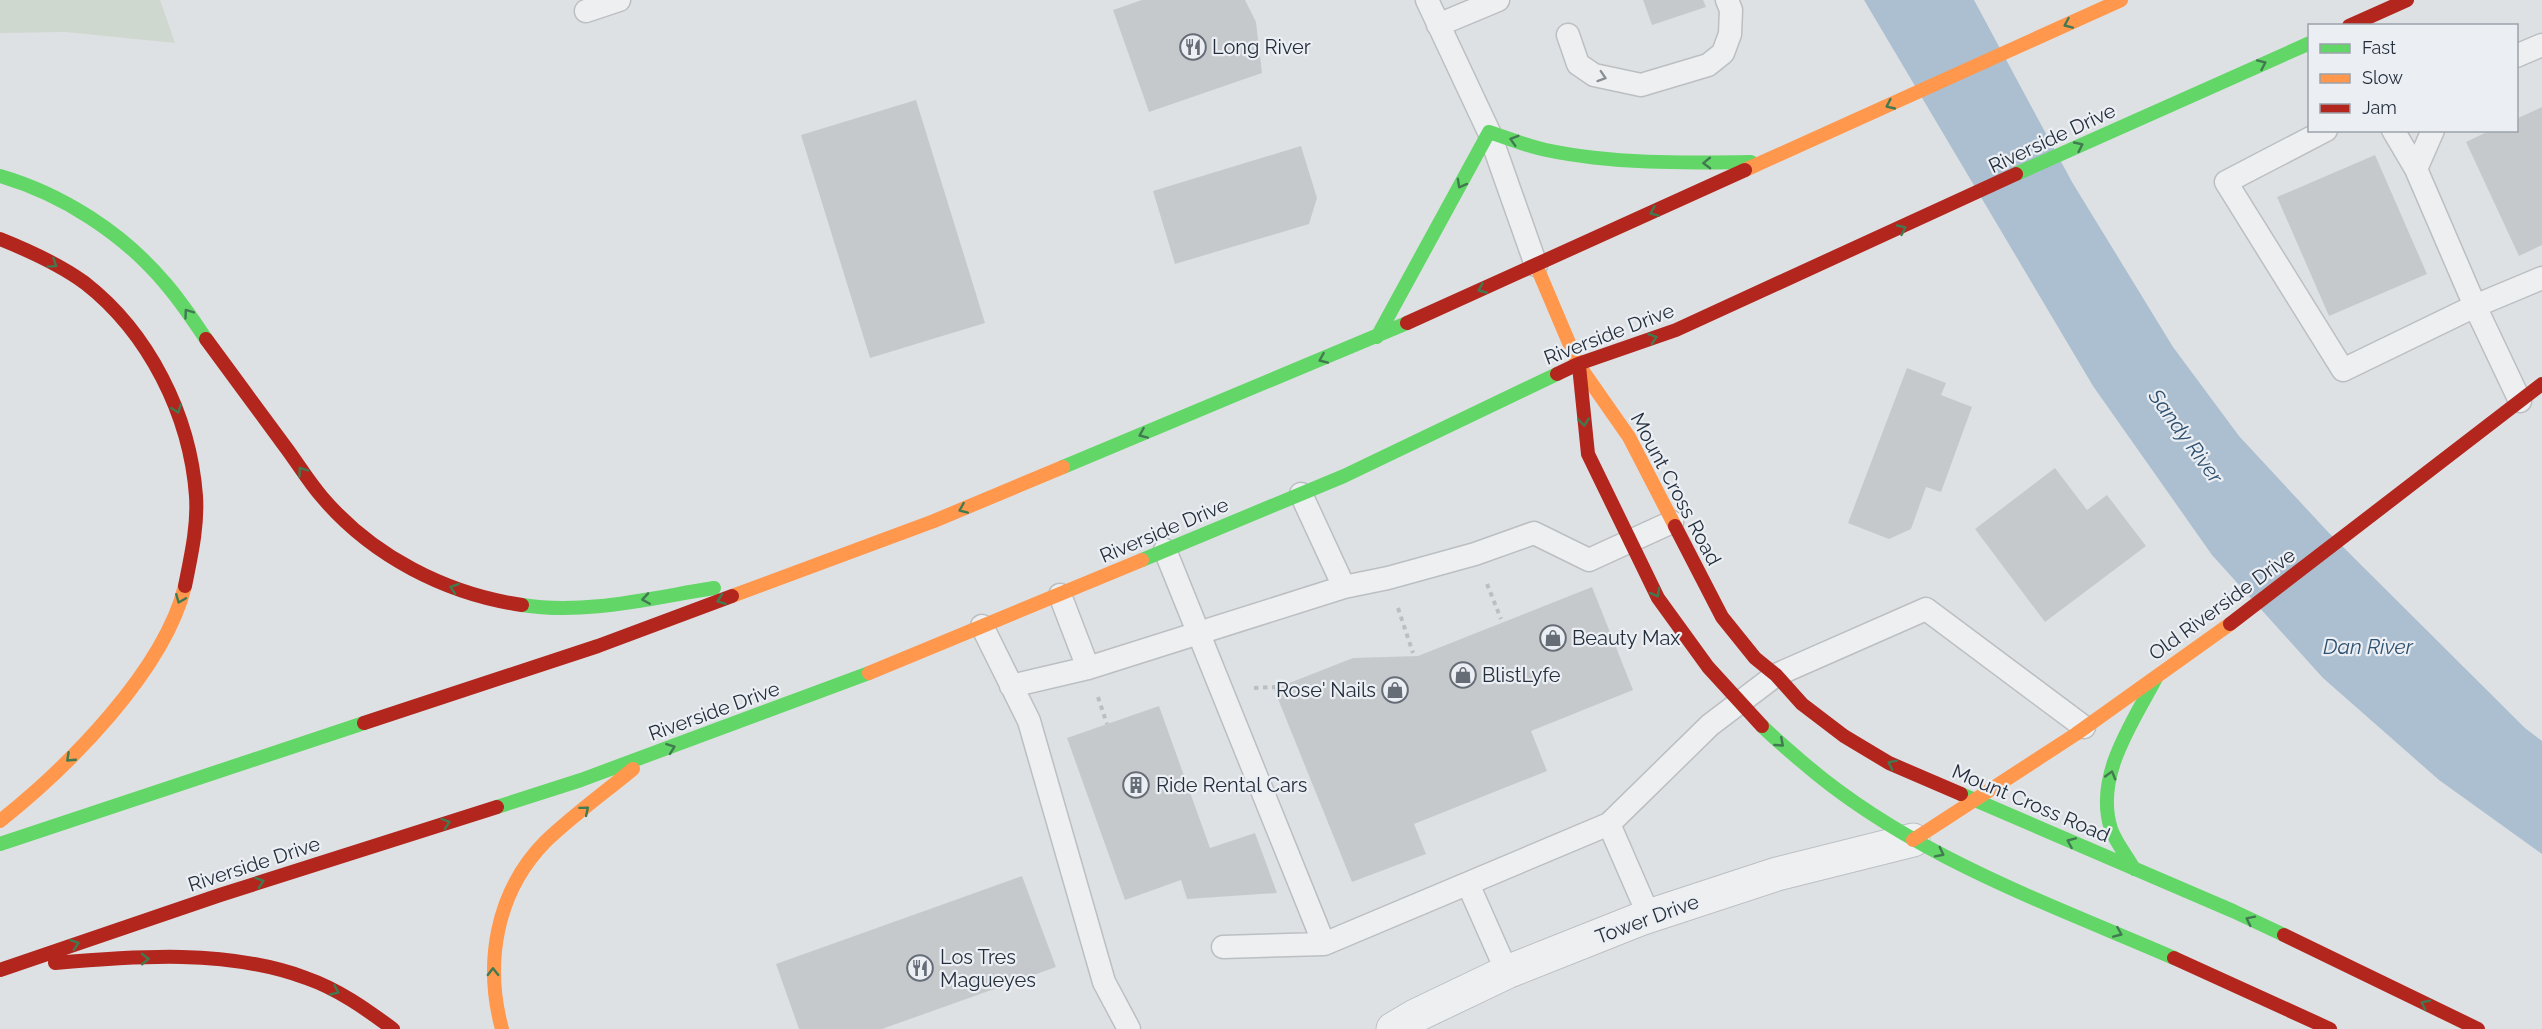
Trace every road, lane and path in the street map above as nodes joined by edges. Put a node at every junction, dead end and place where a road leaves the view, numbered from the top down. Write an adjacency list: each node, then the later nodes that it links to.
1 (619, 0): 7 (lane)
2 (1427, 0): 9 (lane)
3 (1498, 0): 9 (lane)
4 (1727, 0): 10 (lane, one-way to 4)
5 (2121, 0): 18 (main road, one-way to 18)
6 (2407, 0): 8 (main road)
7 (586, 10)
8 (2353, 24)
9 (1438, 25): 14 (lane)
10 (1568, 35)
11 (2542, 45): 13 (lane)
12 (2307, 51): 26 (main road, Riverside Drive, one-way to 12)
13 (2518, 56)
14 (1489, 132): 18 (main road, one-way to 14); 22 (lane); 25 (main road, one-way to 25)
15 (2322, 132): 24 (lane)
16 (2395, 132): 19 (lane)
17 (2432, 132): 19 (lane)
18 (1765, 162): 22 (main road, one-way to 22)
19 (2416, 169): 24 (lane)
20 (0, 176): 33 (main road, one-way to 20)
21 (0, 239): 48 (main road, one-way to 48)
22 (1536, 265): 25 (main road, one-way to 25); 26 (main road)
23 (2542, 278): 24 (lane)
24 (2475, 306): 28 (lane)
25 (1377, 337): 33 (main road, one-way to 33)
26 (1578, 364): 29 (main road, Riverside Drive); 30 (main road, Mount Cross Road); 31 (main road, one-way to 31)
27 (2542, 384): 28 (main road, Old Riverside Drive)
28 (2520, 401): 42 (main road, Old Riverside Drive)
29 (1301, 494): 32 (main road, Riverside Drive); 35 (lane)
30 (1672, 522): 31 (lane); 41 (main road, Mount Cross Road)
31 (1630, 541): 34 (lane); 44 (main road, one-way to 44)
32 (1165, 550): 36 (main road, Riverside Drive); 38 (lane)
33 (787, 576): 51 (main road, one-way to 51)
34 (1388, 578): 35 (lane); 39 (path)
35 (1344, 587): 38 (lane)
36 (1059, 595): 37 (main road, Riverside Drive); 40 (lane)
37 (982, 626): 43 (lane); 46 (main road, Riverside Drive, one-way to 37)
38 (1199, 634): 40 (lane); 55 (lane)
39 (1413, 653)
40 (1088, 668): 43 (lane)
41 (1776, 675): 44 (lane); 45 (lane); 47 (main road, Mount Cross Road, one-way to 41)
42 (2158, 675): 45 (main road, Old Riverside Drive); 52 (main road, one-way to 42)
43 (1011, 686): 61 (lane)
44 (1740, 704): 49 (lane); 50 (main road, one-way to 50)
45 (2084, 727): 47 (main road, Old Riverside Drive)
46 (650, 755): 57 (main road, Riverside Drive, one-way to 46); 60 (main road, one-way to 46)
47 (1976, 801): 50 (main road, Old Riverside Drive); 52 (main road, Mount Cross Road, one-way to 47)
48 (0, 821)
49 (1609, 824): 53 (lane); 54 (lane)
50 (1913, 840): 54 (street, Tower Drive); 63 (main road, one-way to 63)
51 (0, 844)
52 (2134, 869): 64 (main road, Mount Cross Road, one-way to 52)
53 (1468, 884): 55 (lane); 58 (lane)
54 (1649, 916): 58 (street, Tower Drive)
55 (1324, 944): 56 (lane)
56 (1223, 947)
57 (2, 969): 59 (main road, one-way to 59)
58 (1508, 972): 62 (street, Tower Drive)
59 (393, 1029)
60 (502, 1029)
61 (1129, 1029)
62 (1393, 1029)
63 (2330, 1029)
64 (2478, 1029)

